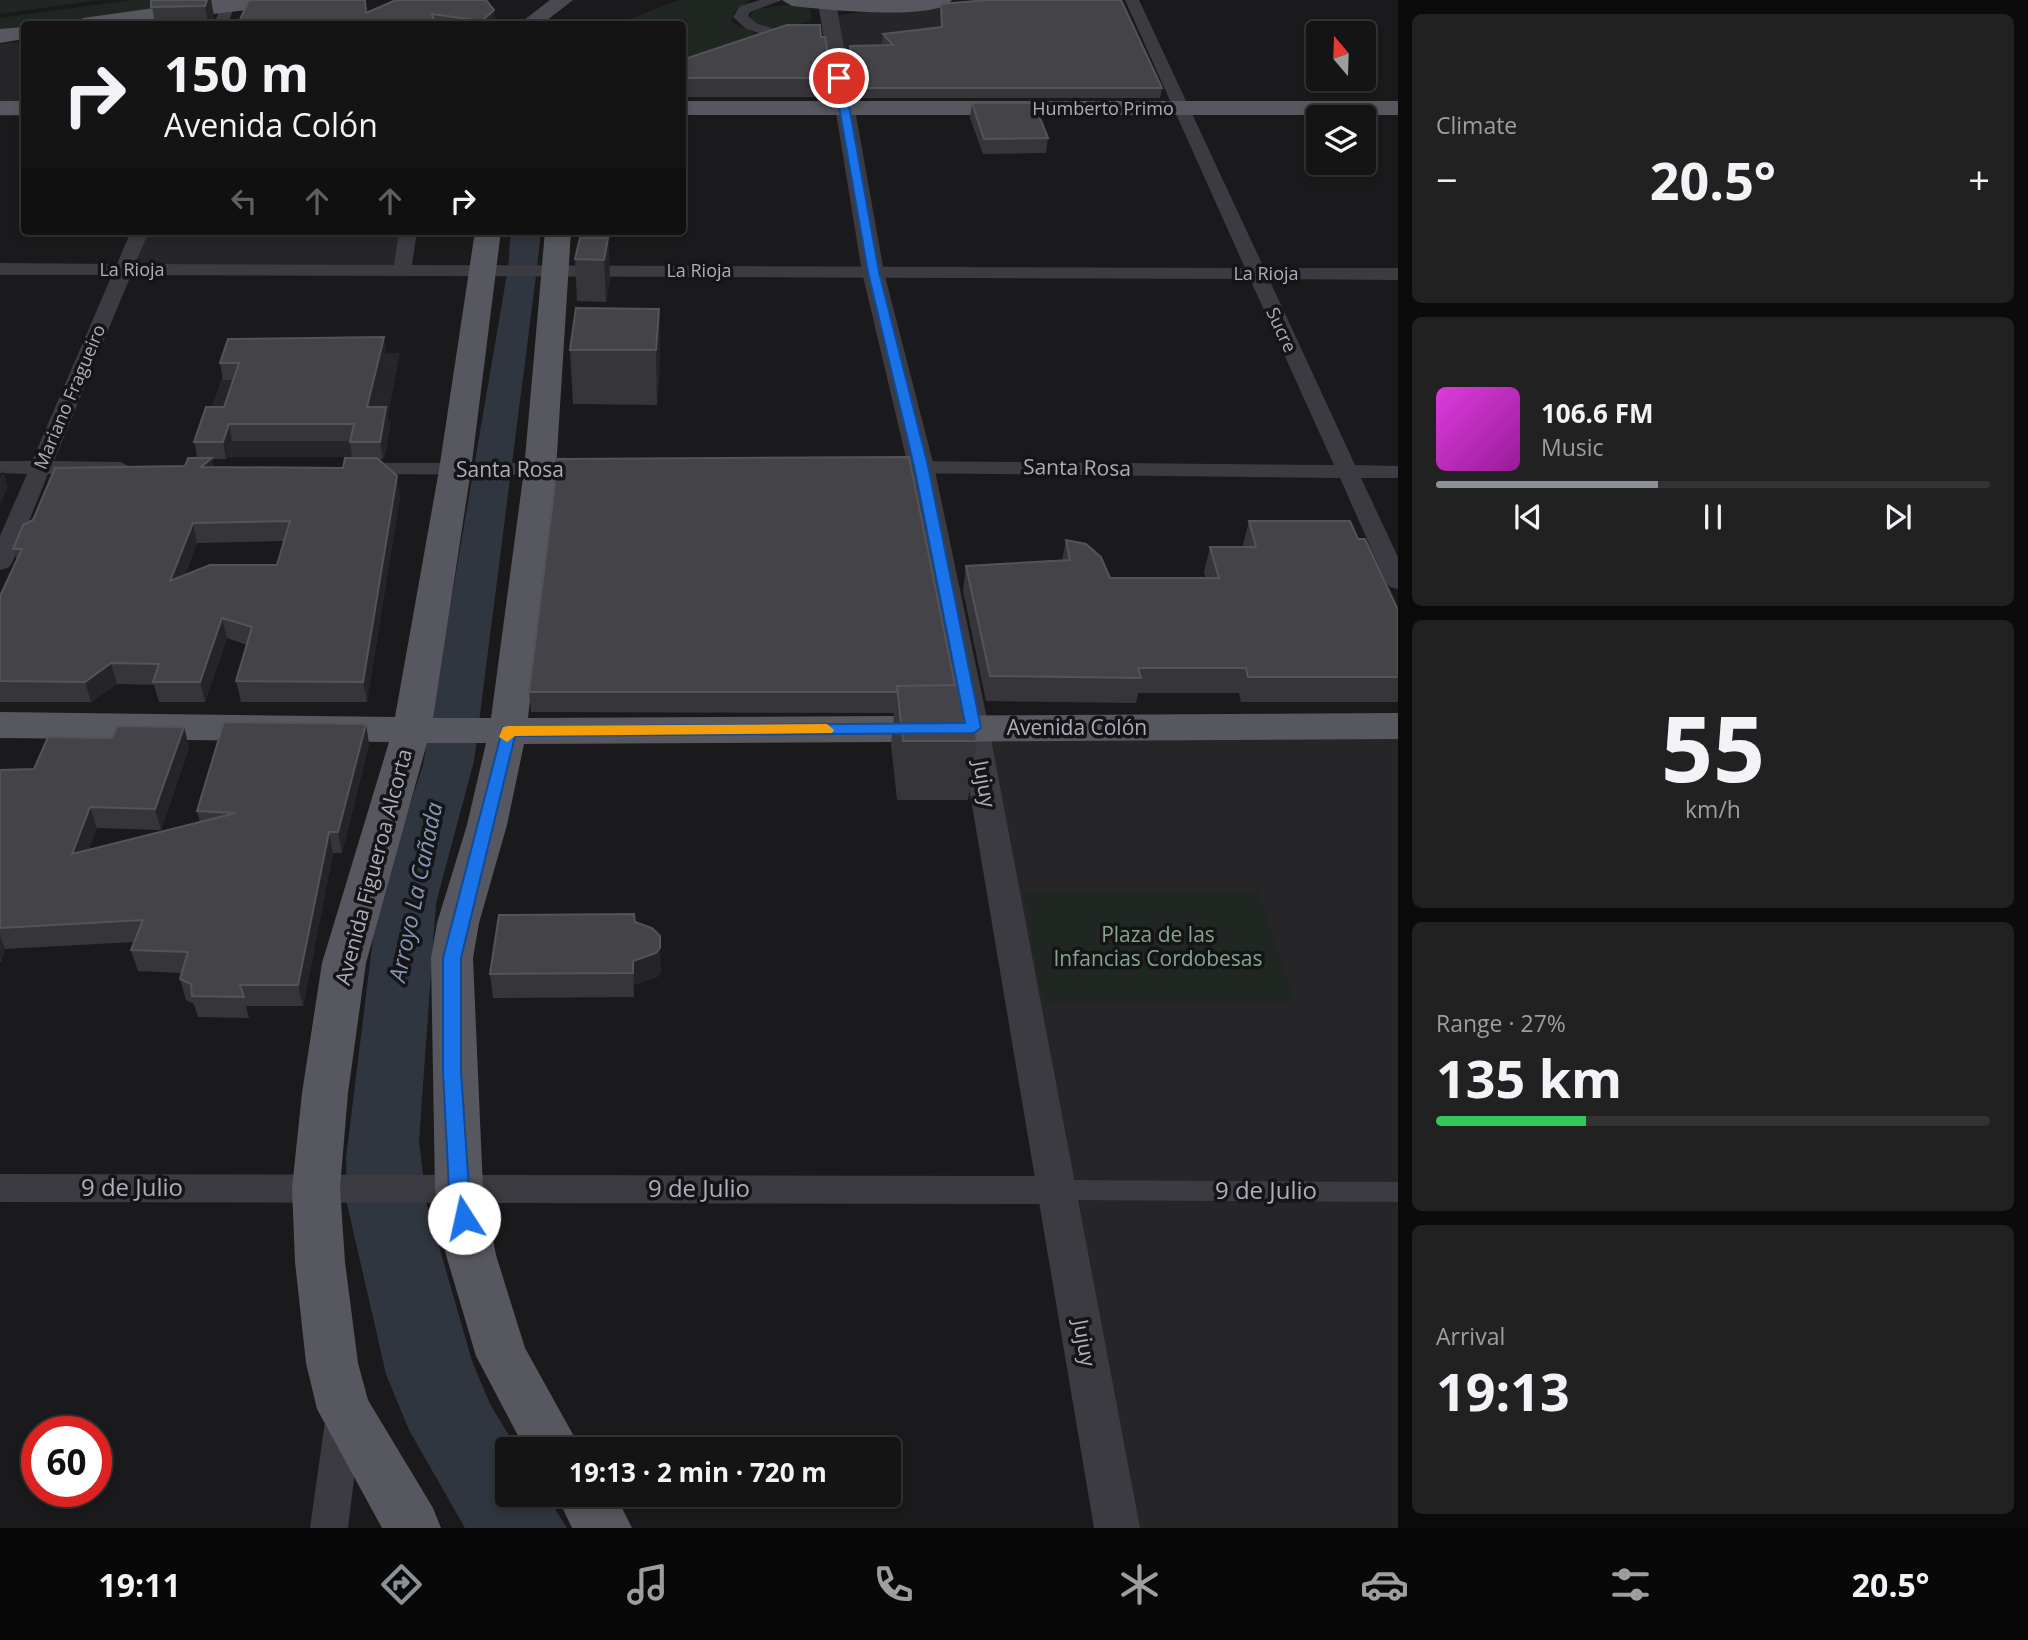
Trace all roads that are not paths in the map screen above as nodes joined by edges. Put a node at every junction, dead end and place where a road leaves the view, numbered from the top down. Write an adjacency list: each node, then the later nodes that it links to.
1 (281, 0): 7 (main road)
2 (563, 0): 11 (main road)
3 (775, 0): 12 (street)
4 (792, 0): 8 (main road)
5 (942, 0): 8 (main road)
6 (1132, 0): 19 (street, Sucre)
7 (228, 4): 9 (main road); 10 (street)
8 (828, 7): 12 (street); 21 (street, Jujuy)
9 (105, 21)
10 (222, 21)
11 (533, 21)
12 (794, 32): 15 (street)
13 (21, 33): 14 (main road)
14 (0, 36)
15 (757, 44)
16 (0, 108): 17 (main road)
17 (21, 108)
18 (686, 108): 21 (main road, Humberto Primo)
19 (1181, 108): 20 (main road, Humberto Primo); 21 (main road, Humberto Primo); 32 (street, Sucre)
20 (1398, 108)
21 (845, 109): 31 (street, Jujuy)
22 (138, 235): 27 (street, Mariano Fragueiro)
23 (407, 235): 28 (street)
24 (488, 235): 30 (main road, Avenida Figueroa Alcorta)
25 (558, 235): 29 (main road)
26 (0, 269): 27 (street, La Rioja)
27 (124, 270): 28 (street, La Rioja); 36 (street, Mariano Fragueiro)
28 (402, 270): 30 (street, La Rioja)
29 (554, 270): 30 (street, La Rioja); 31 (street, La Rioja); 42 (main road)
30 (484, 271): 41 (main road, Avenida Figueroa Alcorta)
31 (873, 272): 32 (street, La Rioja); 34 (street, Jujuy)
32 (1255, 274): 33 (street, La Rioja); 43 (street, Sucre)
33 (1398, 274)
34 (921, 466): 37 (street, Santa Rosa); 43 (street, Santa Rosa); 49 (street, Jujuy)
35 (0, 467): 36 (street)
36 (41, 467): 38 (street); 45 (street, Mariano Fragueiro)
37 (880, 467)
38 (137, 468)
39 (331, 469): 41 (street, Santa Rosa)
40 (608, 469): 42 (street, Santa Rosa)
41 (455, 470): 42 (street, Santa Rosa); 50 (main road, Avenida Figueroa Alcorta)
42 (540, 470): 51 (main road)
43 (1346, 472): 44 (street, Santa Rosa); 46 (street, Sucre)
44 (1398, 472)
45 (0, 563)
46 (1398, 582)
47 (0, 725): 50 (main road, Avenida Colón)
48 (1398, 726): 49 (main road, Avenida Colón)
49 (974, 728): 51 (main road, Avenida Colón); 55 (street, Jujuy)
50 (412, 729): 51 (main road, Avenida Colón); 53 (main road, Avenida Figueroa Alcorta)
51 (508, 731): 54 (main road)
52 (0, 1188): 53 (street, 9 de Julio)
53 (316, 1188): 54 (street, 9 de Julio); 57 (main road, Avenida Figueroa Alcorta)
54 (459, 1189): 55 (street, 9 de Julio); 58 (main road)
55 (1057, 1190): 56 (street, 9 de Julio); 63 (street, Jujuy)
56 (1398, 1192)
57 (344, 1409): 60 (street); 61 (main road, Avenida Figueroa Alcorta)
58 (547, 1437)
59 (591, 1507): 62 (main road)
60 (329, 1528)
61 (413, 1528)
62 (604, 1528)
63 (1117, 1528)

